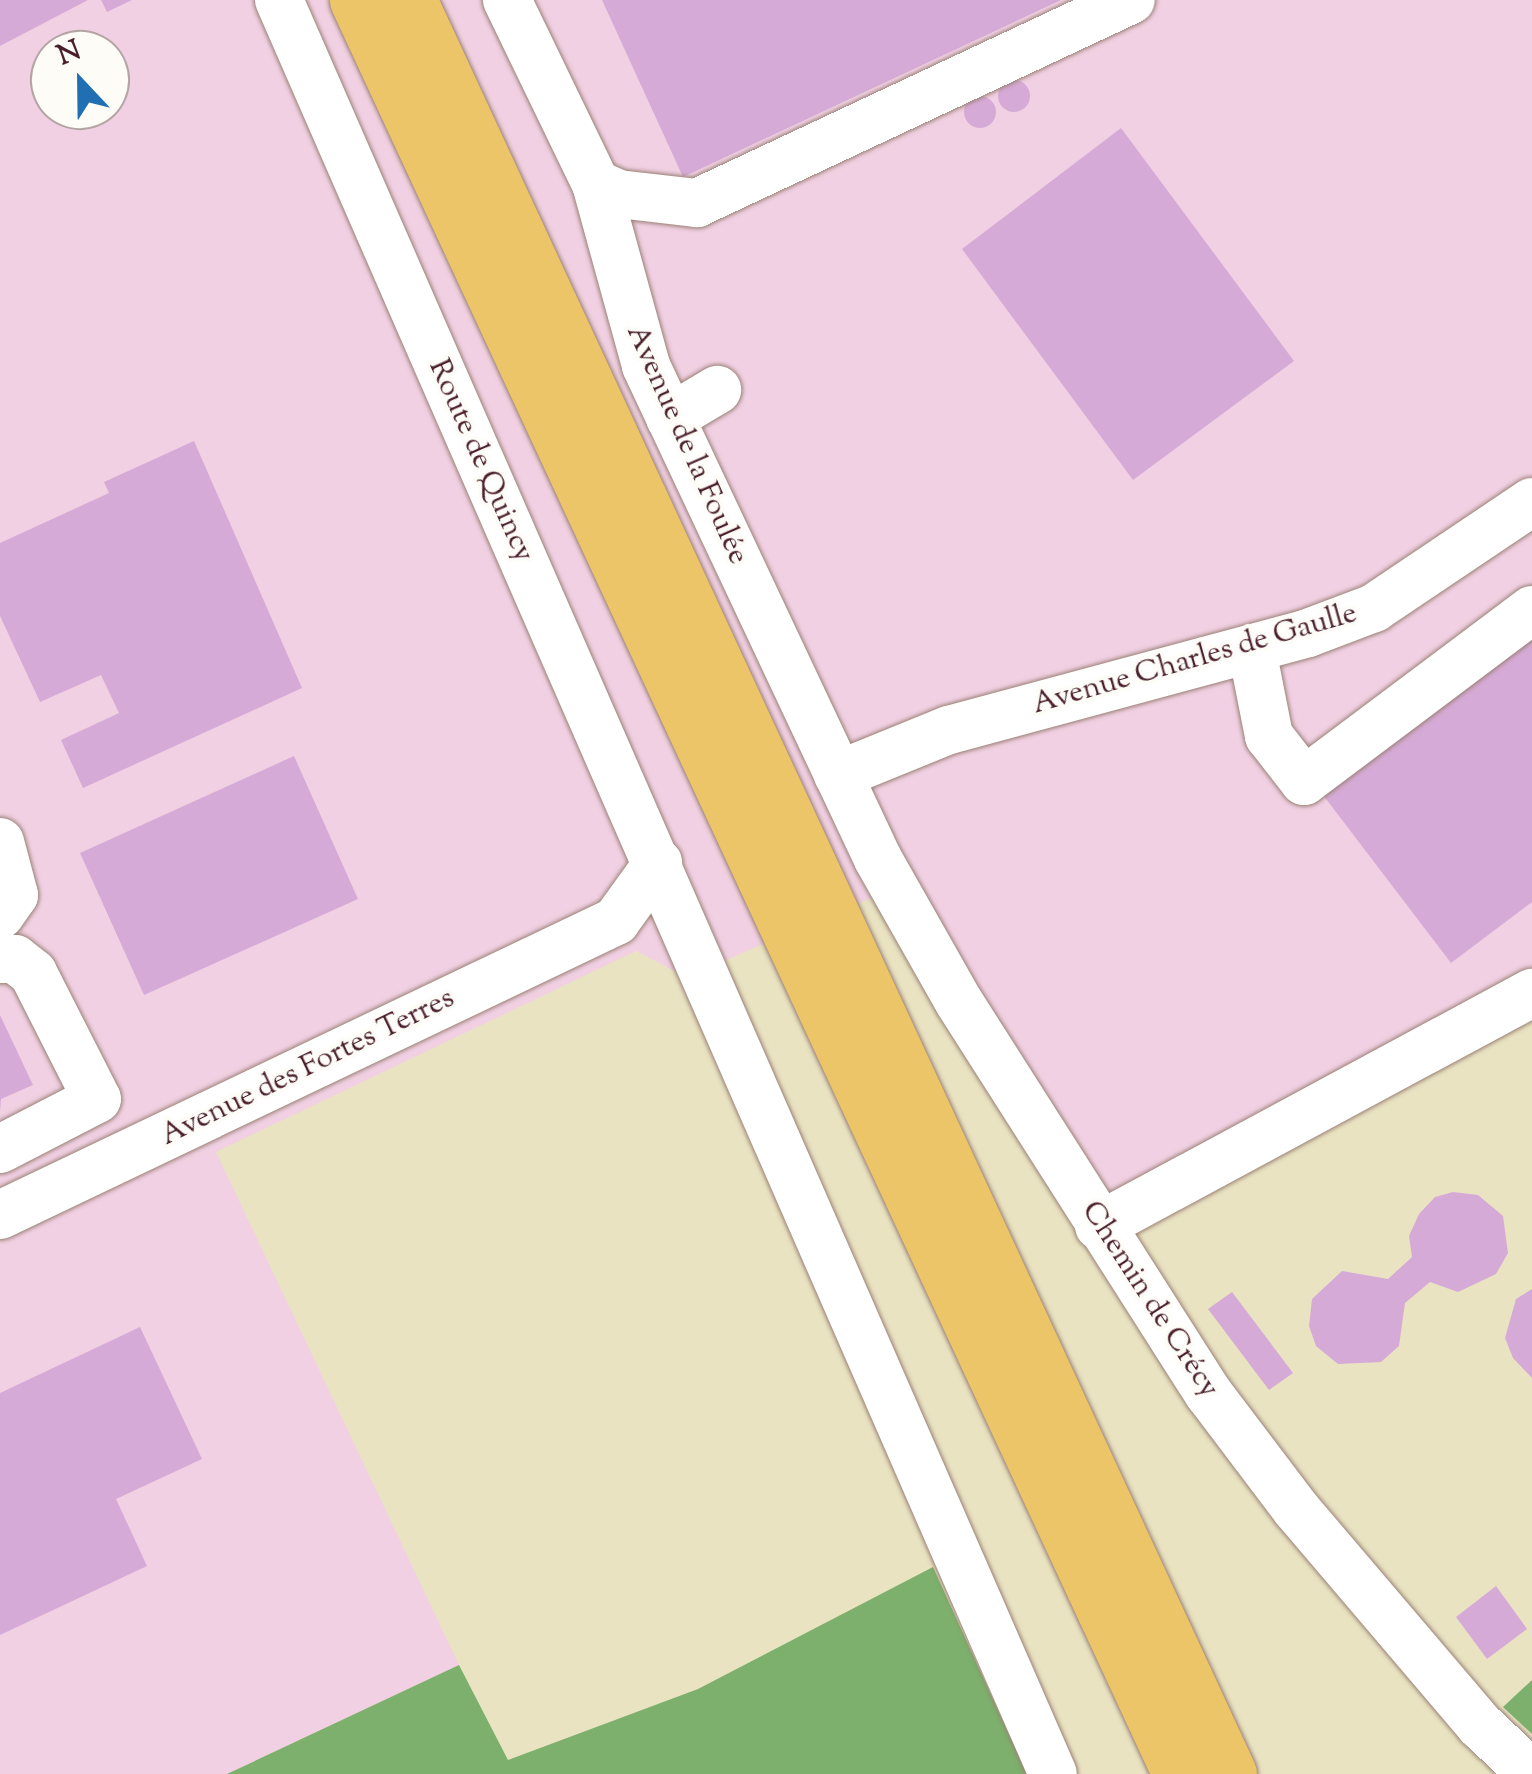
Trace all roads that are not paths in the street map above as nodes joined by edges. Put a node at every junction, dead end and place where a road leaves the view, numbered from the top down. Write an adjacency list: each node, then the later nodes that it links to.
1 (278, 0): 14 (street, Route de Quincy)
2 (357, 0): 26 (highway)
3 (409, 0): 27 (highway)
4 (507, 0): 6 (street, Avenue de la Foulée)
5 (1131, 0): 6 (street)
6 (596, 184): 8 (street, Avenue de la Foulée)
7 (717, 390): 8 (street)
8 (670, 418): 12 (street, Avenue de la Foulée)
9 (1532, 502): 11 (street, Avenue Charles de Gaulle)
10 (1532, 610): 11 (street)
11 (1252, 650): 12 (street, Avenue Charles de Gaulle)
12 (838, 775): 24 (street, Chemin de Crécy)
13 (0, 842): 15 (street)
14 (658, 863): 16 (street, Avenue des Fortes Terres); 17 (street, Route de Quincy)
15 (0, 914)
16 (616, 920): 17 (street); 22 (street, Avenue des Fortes Terres)
17 (683, 920): 25 (street, Route de Quincy)
18 (0, 959): 20 (street)
19 (1532, 994): 24 (street)
20 (97, 1099): 21 (street); 22 (street)
21 (0, 1149)
22 (124, 1156): 23 (street, Avenue des Fortes Terres)
23 (0, 1215)
24 (1099, 1226): 28 (street, Chemin de Crécy)
25 (1052, 1774)
26 (1180, 1774)
27 (1228, 1774)
28 (1532, 1774)

